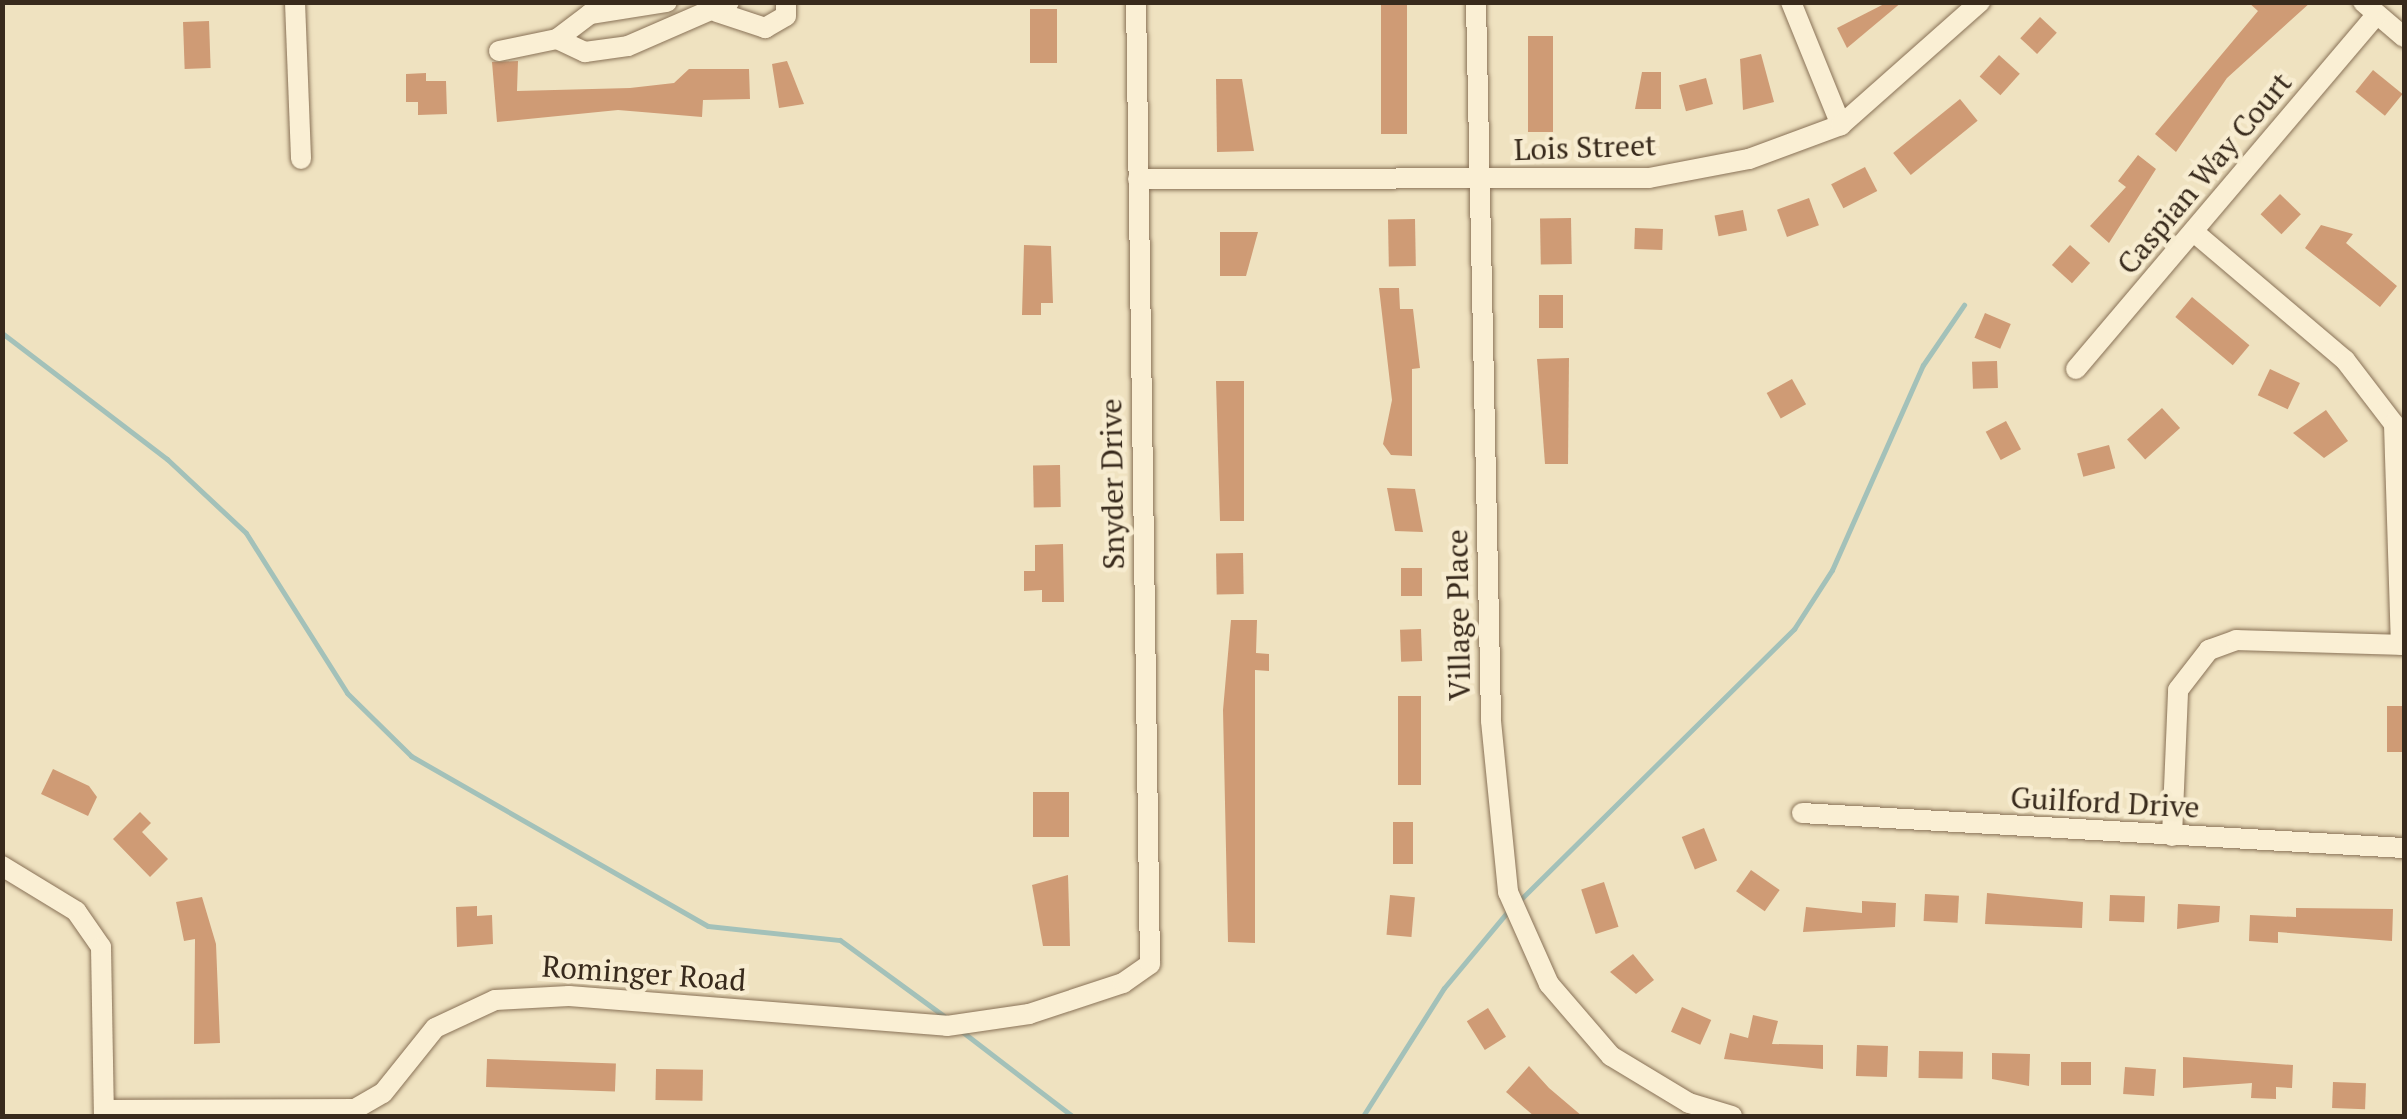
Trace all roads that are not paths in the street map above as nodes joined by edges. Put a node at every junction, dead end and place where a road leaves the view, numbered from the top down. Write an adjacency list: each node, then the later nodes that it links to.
1 (294, 2): 14 (street)
2 (667, 2): 11 (street)
3 (786, 2): 8 (street)
4 (1136, 2): 15 (street, Snyder Drive)
5 (1476, 2): 16 (street, Village Place)
6 (1791, 2): 13 (street)
7 (1980, 2): 13 (street, Lois Street)
8 (723, 8): 11 (street)
9 (2370, 8): 10 (street); 17 (street, Caspian Way Court)
10 (2404, 37)
11 (558, 39): 12 (street)
12 (499, 51)
13 (1841, 125): 16 (street, Lois Street)
14 (300, 159)
15 (1138, 179): 16 (street, Lois Street); 24 (street, Snyder Drive)
16 (1478, 180): 26 (street, Village Place)
17 (2194, 232): 18 (street, Caspian Way Court); 19 (street)
18 (2076, 370)
19 (2403, 645): 21 (street)
20 (1802, 814): 21 (street, Guilford Drive)
21 (2172, 836): 22 (street, Guilford Drive)
22 (2404, 848)
23 (2, 866): 25 (street)
24 (1150, 964): 25 (street, Rominger Road)
25 (104, 1113)
26 (1732, 1116)

